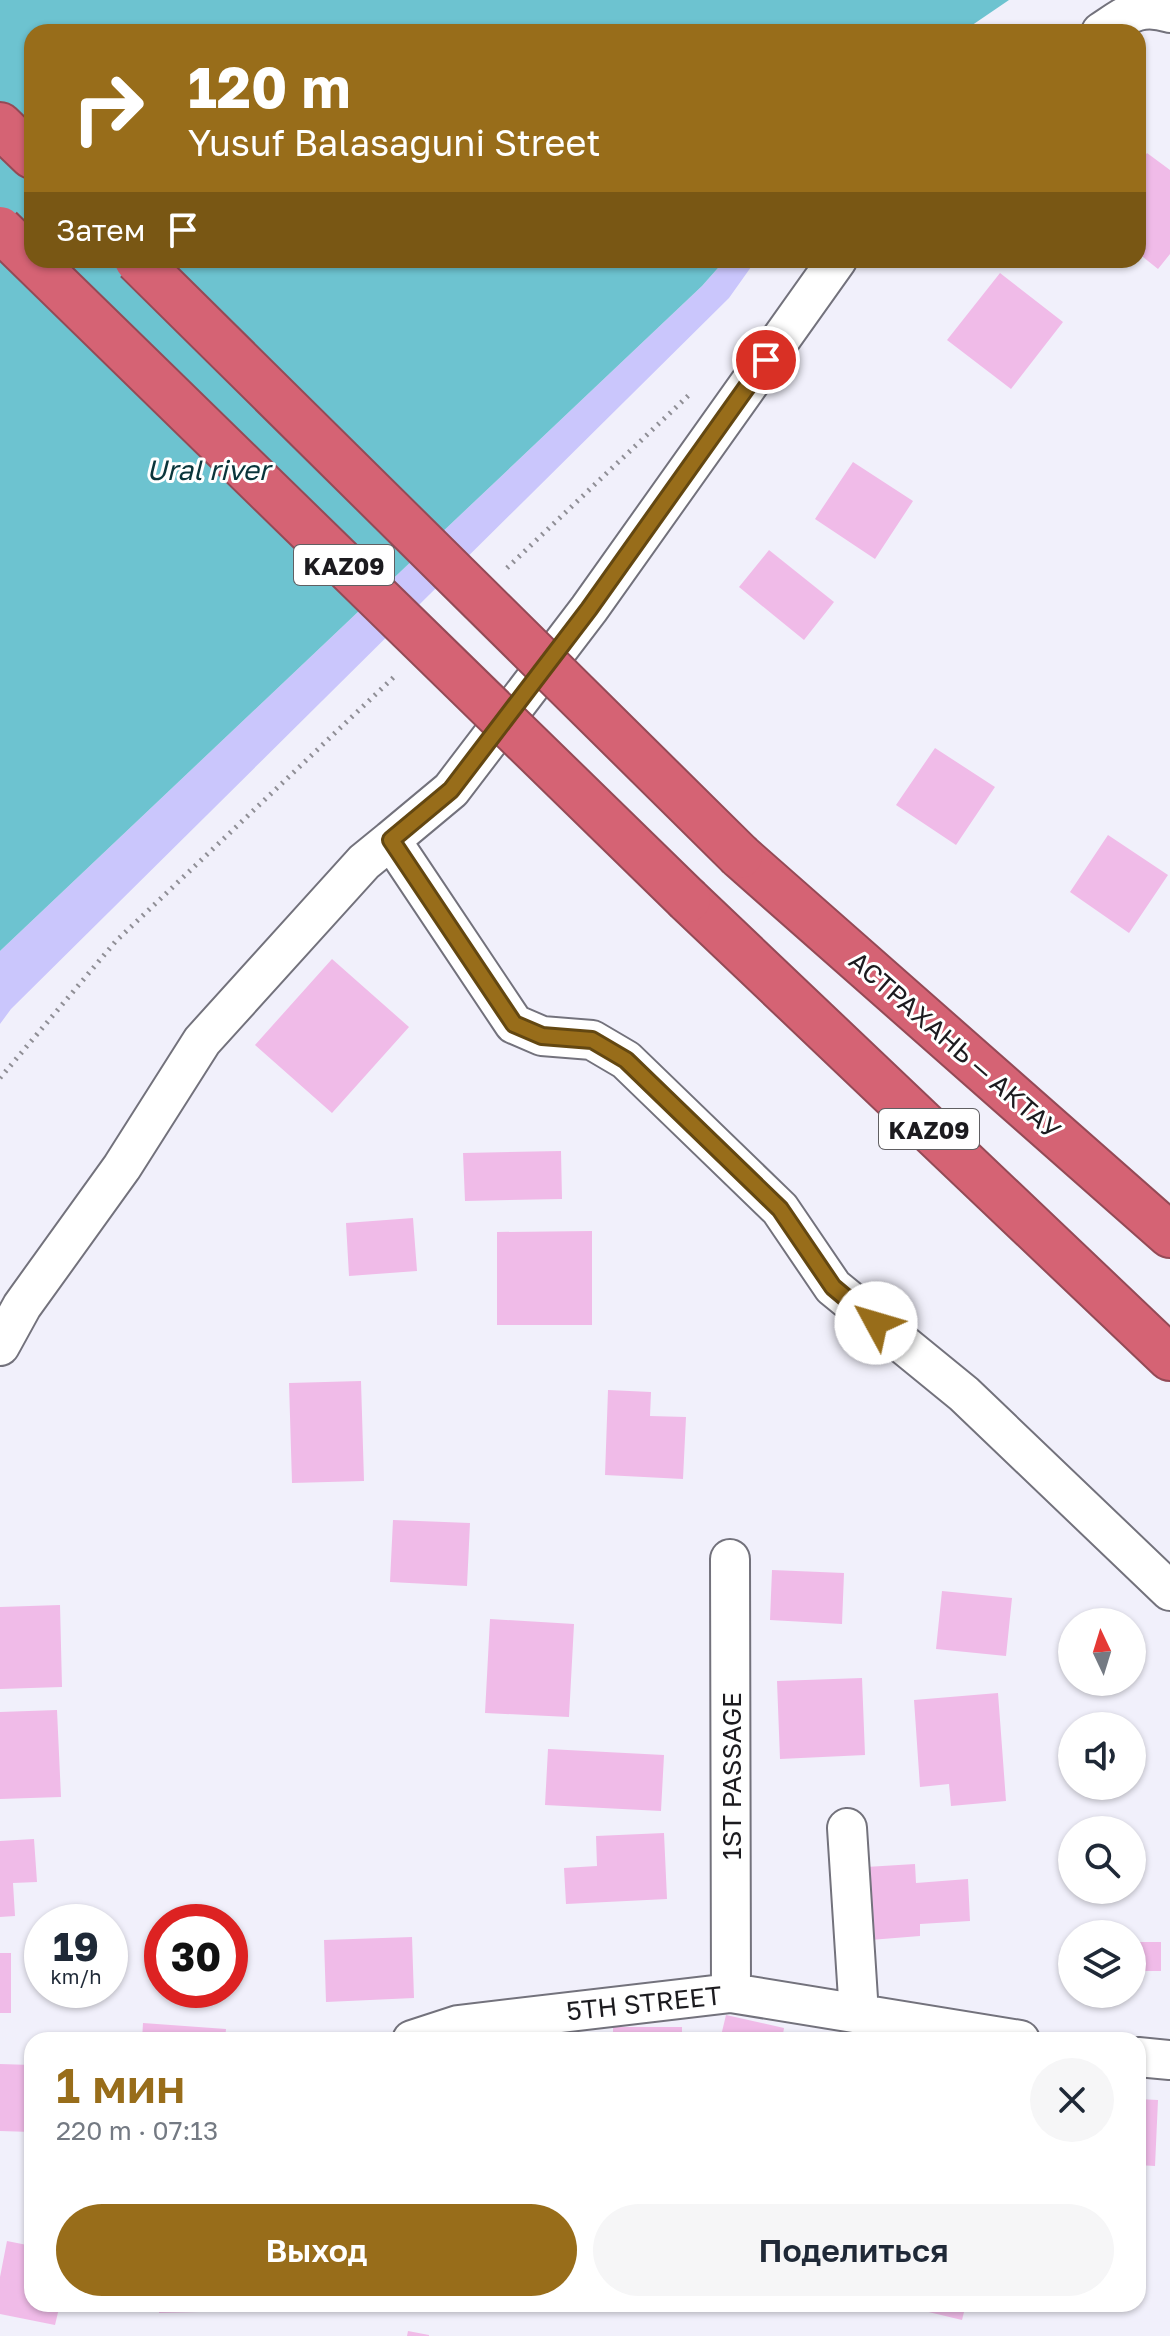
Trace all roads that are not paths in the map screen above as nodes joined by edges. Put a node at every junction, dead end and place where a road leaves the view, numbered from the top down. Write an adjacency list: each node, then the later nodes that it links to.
1 (1152, 12): 2 (street)
2 (1121, 24)
3 (0, 125): 4 (highway)
4 (24, 148)
5 (0, 229): 6 (highway, KAZ09, bridge)
6 (24, 252)
7 (40, 268): 13 (highway, KAZ09, bridge)
8 (145, 268): 11 (highway, АСТРАХАНЬ — АКТАУ / KAZ09, bridge)
9 (831, 268): 10 (street)
10 (391, 840): 12 (street); 15 (street)
11 (1170, 1235)
12 (0, 1346)
13 (1170, 1358)
14 (730, 1559): 17 (street, 1ST PASSAGE)
15 (1170, 1591)
16 (847, 1828): 18 (street)
17 (731, 1993): 18 (street, 5TH STREET); 19 (street, 5TH STREET)
18 (859, 2014): 20 (street, 5TH STREET)
19 (437, 2032)
20 (970, 2032)
21 (1146, 2058): 22 (street)
22 (1170, 2060)

